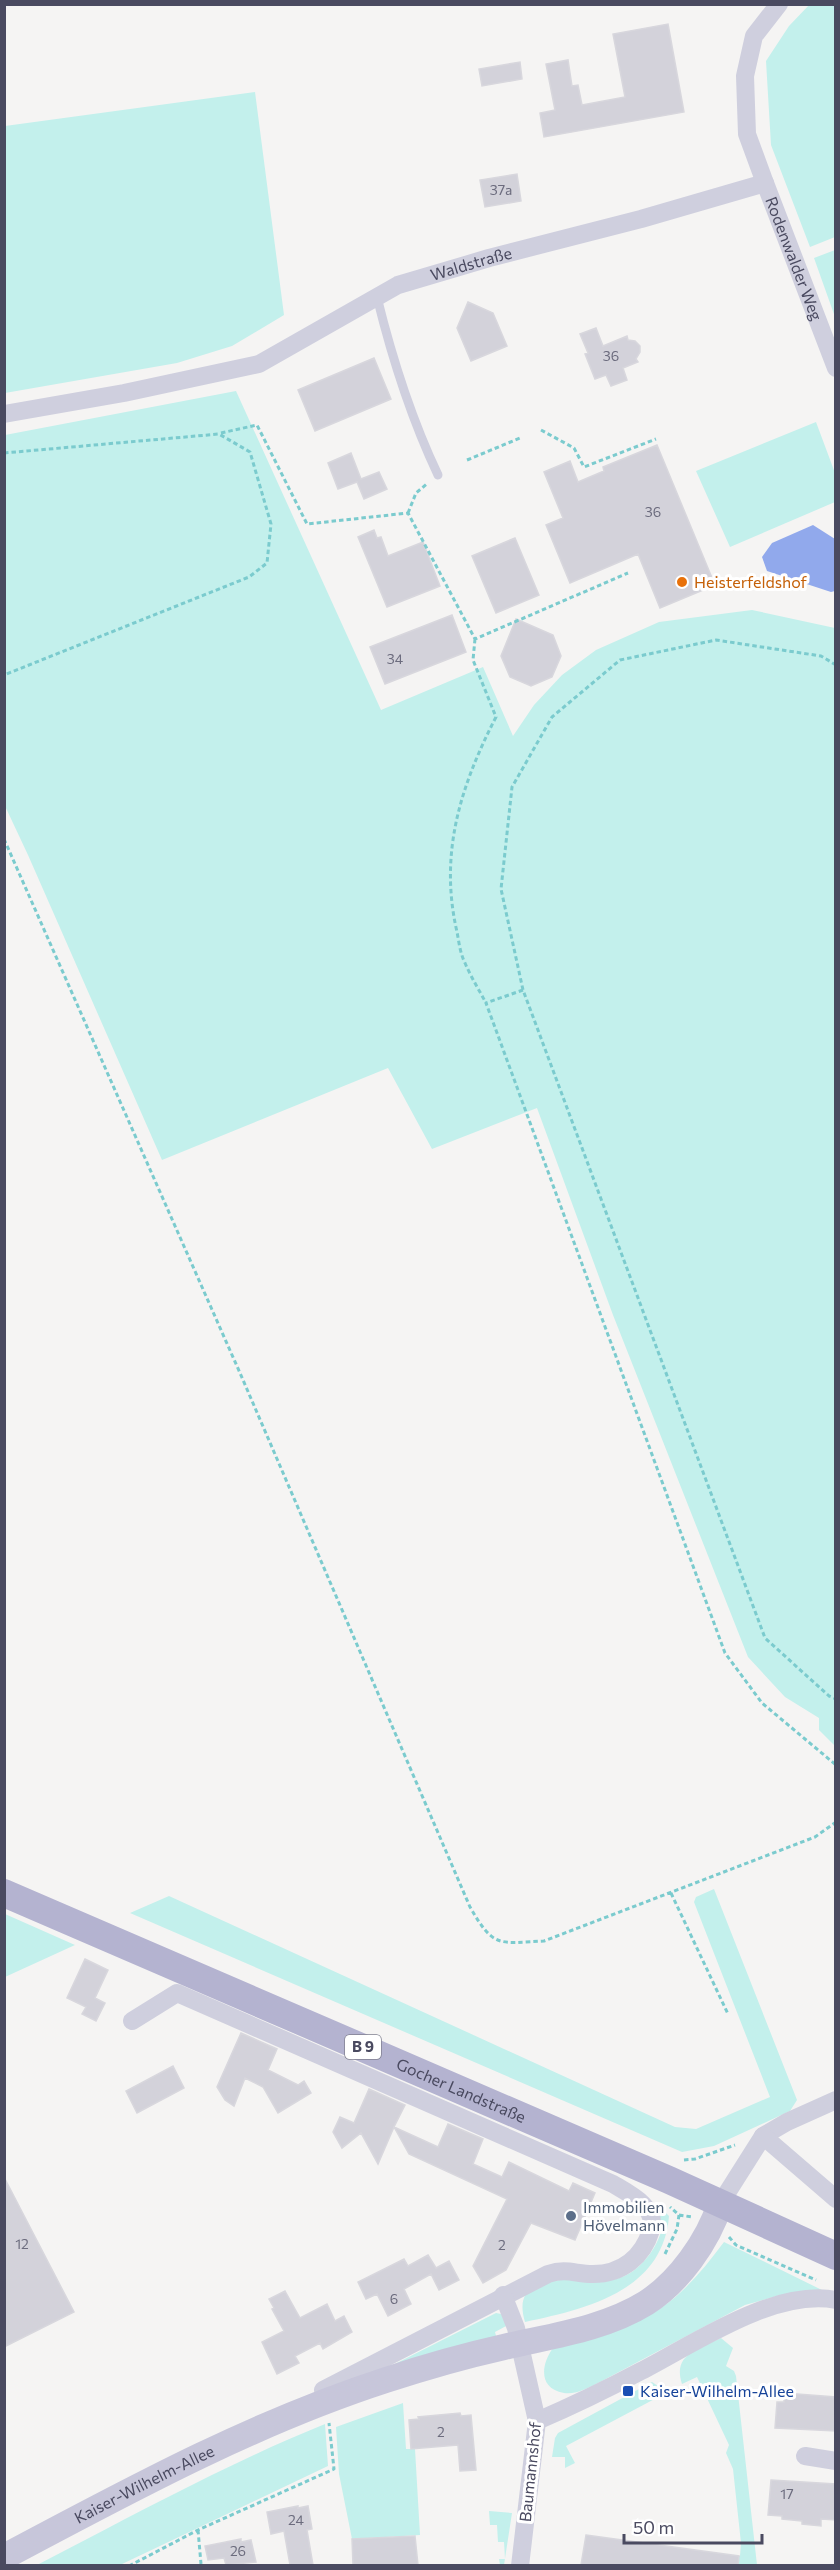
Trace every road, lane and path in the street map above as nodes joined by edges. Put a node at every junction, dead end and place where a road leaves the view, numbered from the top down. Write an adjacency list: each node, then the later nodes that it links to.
1 (779, 4): 2 (street)
2 (765, 183): 3 (street, Waldstraße); 4 (street, Rodenwalder Weg)
3 (377, 297): 5 (street, Waldstraße); 12 (lane)
4 (836, 368)
5 (4, 414)
6 (541, 430): 9 (path)
7 (219, 434): 10 (path); 13 (path); 17 (path)
8 (520, 438): 11 (path)
9 (656, 440)
10 (4, 453)
11 (467, 460)
12 (438, 475): 13 (path)
13 (408, 513): 15 (path)
14 (628, 573): 15 (path)
15 (475, 639): 20 (path)
16 (836, 665): 19 (path)
17 (4, 675)
18 (4, 839): 25 (path)
19 (523, 990): 20 (path); 21 (path)
20 (486, 1003): 22 (path)
21 (836, 1700)
22 (836, 1764)
23 (836, 1822): 25 (path)
24 (4, 1893): 31 (main road, Gocher Landstraße / B 9)
25 (671, 1893): 26 (path)
26 (728, 2014)
27 (132, 2021): 34 (street, Gocher Landstraße)
28 (836, 2100): 29 (street)
29 (763, 2136): 30 (street); 31 (street)
30 (836, 2199)
31 (717, 2214): 32 (path); 33 (main road, Gocher Landstraße / B 9); 35 (path); 36 (street, Kaiser-Wilhelm-Allee)
32 (679, 2215)
33 (836, 2256)
34 (503, 2295): 36 (street); 37 (street, Gocher Landstraße)
35 (834, 2299): 39 (street)
36 (519, 2344): 39 (street, Baumannshof); 43 (street, Kaiser-Wilhelm-Allee)
37 (322, 2390)
38 (328, 2418): 42 (path)
39 (537, 2421): 46 (street, Baumannshof)
40 (805, 2456): 41 (street)
41 (836, 2461)
42 (198, 2530): 44 (path); 45 (path)
43 (4, 2557)
44 (201, 2564)
45 (129, 2565)
46 (520, 2565)

